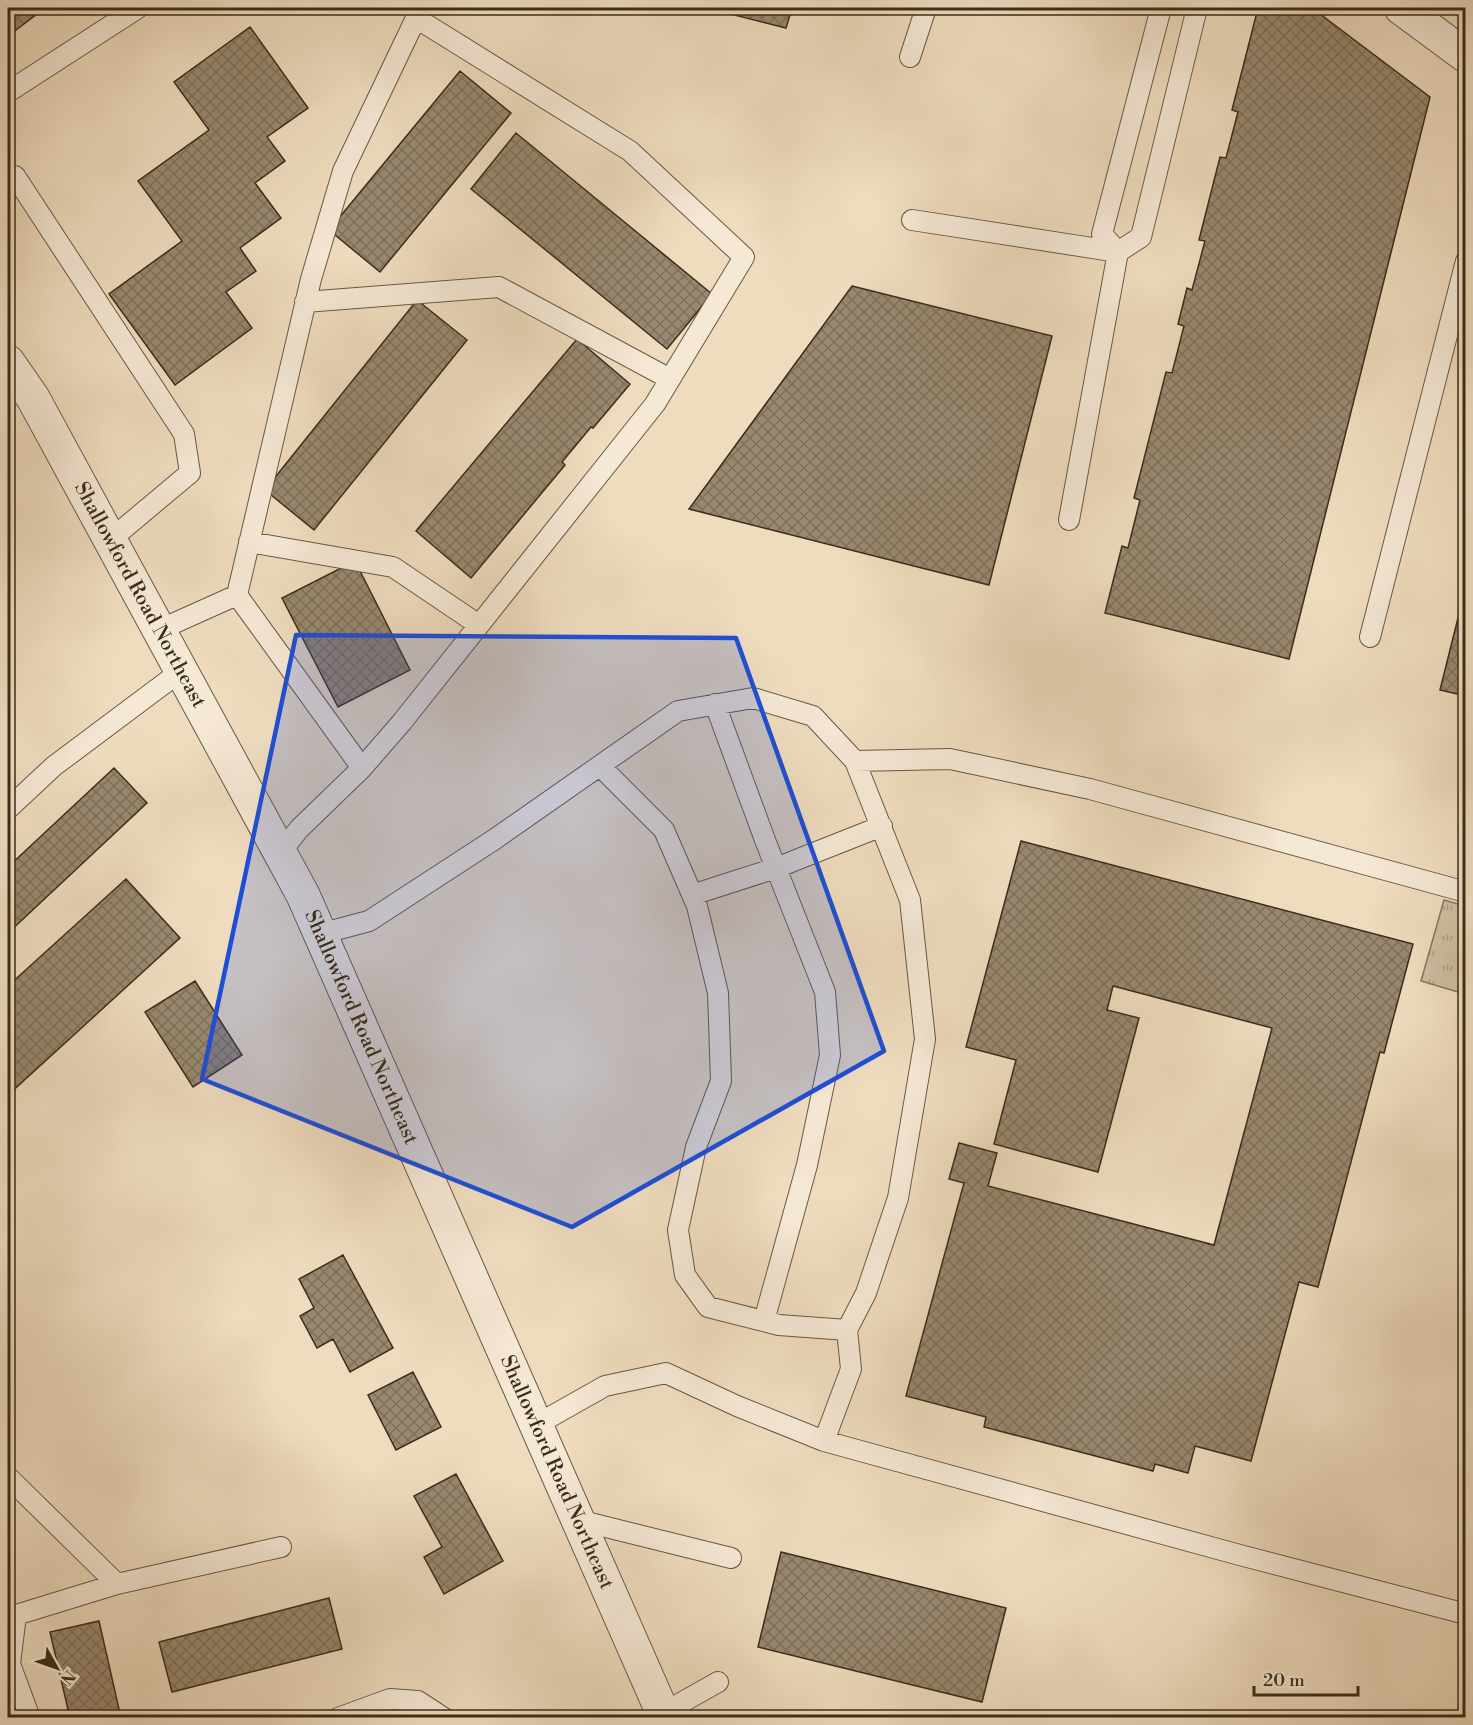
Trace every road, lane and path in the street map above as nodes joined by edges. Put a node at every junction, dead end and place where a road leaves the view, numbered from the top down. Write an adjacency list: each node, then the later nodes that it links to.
1 (138, 8): 8 (lane)
2 (926, 8): 7 (lane)
3 (1161, 8): 11 (lane)
4 (1197, 8): 11 (lane)
5 (1401, 8): 6 (street)
6 (1466, 56)
7 (910, 57)
8 (8, 92)
9 (8, 181): 17 (lane)
10 (912, 220): 11 (lane)
11 (1118, 252): 16 (lane)
12 (1466, 261): 22 (lane)
13 (306, 302): 15 (lane); 15 (lane); 18 (lane)
14 (8, 362): 17 (street, Shallowford Road Northeast)
15 (670, 379): 20 (lane)
16 (1069, 519)
17 (110, 540): 21 (street, Shallowford Road Northeast)
18 (249, 542): 19 (lane); 20 (lane)
19 (237, 595): 21 (lane); 27 (lane)
20 (478, 624): 27 (lane)
21 (159, 630): 23 (street, Shallowford Road Northeast)
22 (1370, 637)
23 (182, 671): 28 (lane); 30 (street, Shallowford Road Northeast)
24 (715, 704): 25 (lane); 26 (lane); 31 (lane)
25 (855, 761): 29 (lane); 32 (lane)
26 (600, 766): 33 (lane); 34 (lane)
27 (362, 768): 30 (lane)
28 (8, 809)
29 (882, 826): 31 (lane); 36 (lane)
30 (280, 853): 34 (street, Shallowford Road Northeast)
31 (776, 867): 33 (lane); 35 (lane)
32 (1466, 892)
33 (692, 895): 35 (lane)
34 (320, 934): 37 (street, Shallowford Road Northeast)
35 (764, 1321): 36 (lane)
36 (847, 1330): 38 (lane)
37 (536, 1425): 38 (lane); 40 (street, Shallowford Road Northeast)
38 (824, 1441): 44 (lane)
39 (8, 1477): 43 (lane)
40 (578, 1520): 42 (lane); 46 (street, Shallowford Road Northeast)
41 (281, 1547): 43 (lane)
42 (732, 1558)
43 (117, 1584): 47 (lane)
44 (1466, 1614)
45 (718, 1682): 46 (lane)
46 (664, 1715)
47 (30, 1718)
48 (338, 1718): 49 (lane)
49 (444, 1718)

